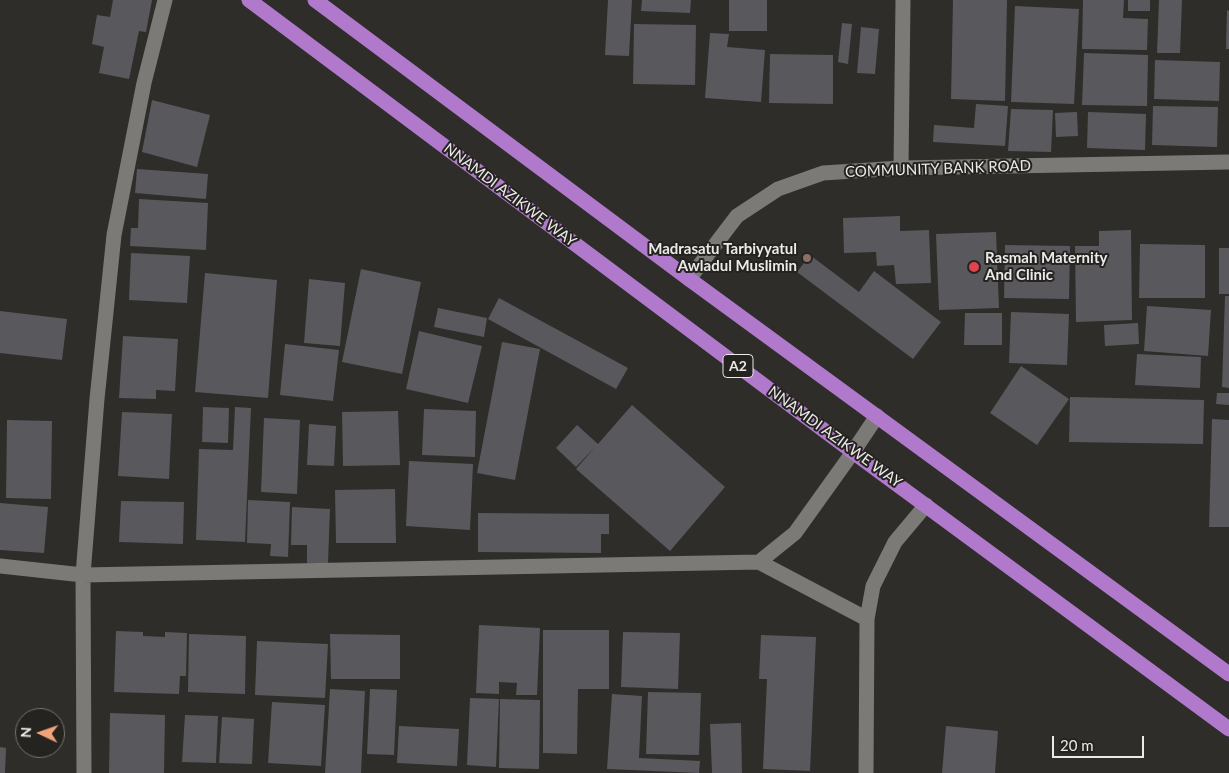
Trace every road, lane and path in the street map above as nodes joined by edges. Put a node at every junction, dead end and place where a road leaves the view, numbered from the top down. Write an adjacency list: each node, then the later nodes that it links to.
1 (165, 0): 13 (street)
2 (249, 0): 9 (highway, NNAMDI AZIKWE WAY / A2)
3 (315, 0): 7 (highway)
4 (903, 0): 6 (street)
5 (1229, 162): 6 (street, COMMUNITY BANK ROAD)
6 (900, 168): 7 (street, COMMUNITY BANK ROAD)
7 (689, 278): 8 (highway)
8 (877, 416): 9 (street); 15 (highway)
9 (854, 452): 10 (highway, NNAMDI AZIKWE WAY / A2); 11 (street)
10 (926, 505): 14 (street); 16 (highway, NNAMDI AZIKWE WAY / A2)
11 (759, 562): 13 (street); 14 (street)
12 (0, 566): 13 (street)
13 (83, 575): 17 (street)
14 (867, 619): 18 (street)
15 (1229, 674)
16 (1229, 729)
17 (84, 773)
18 (866, 773)

